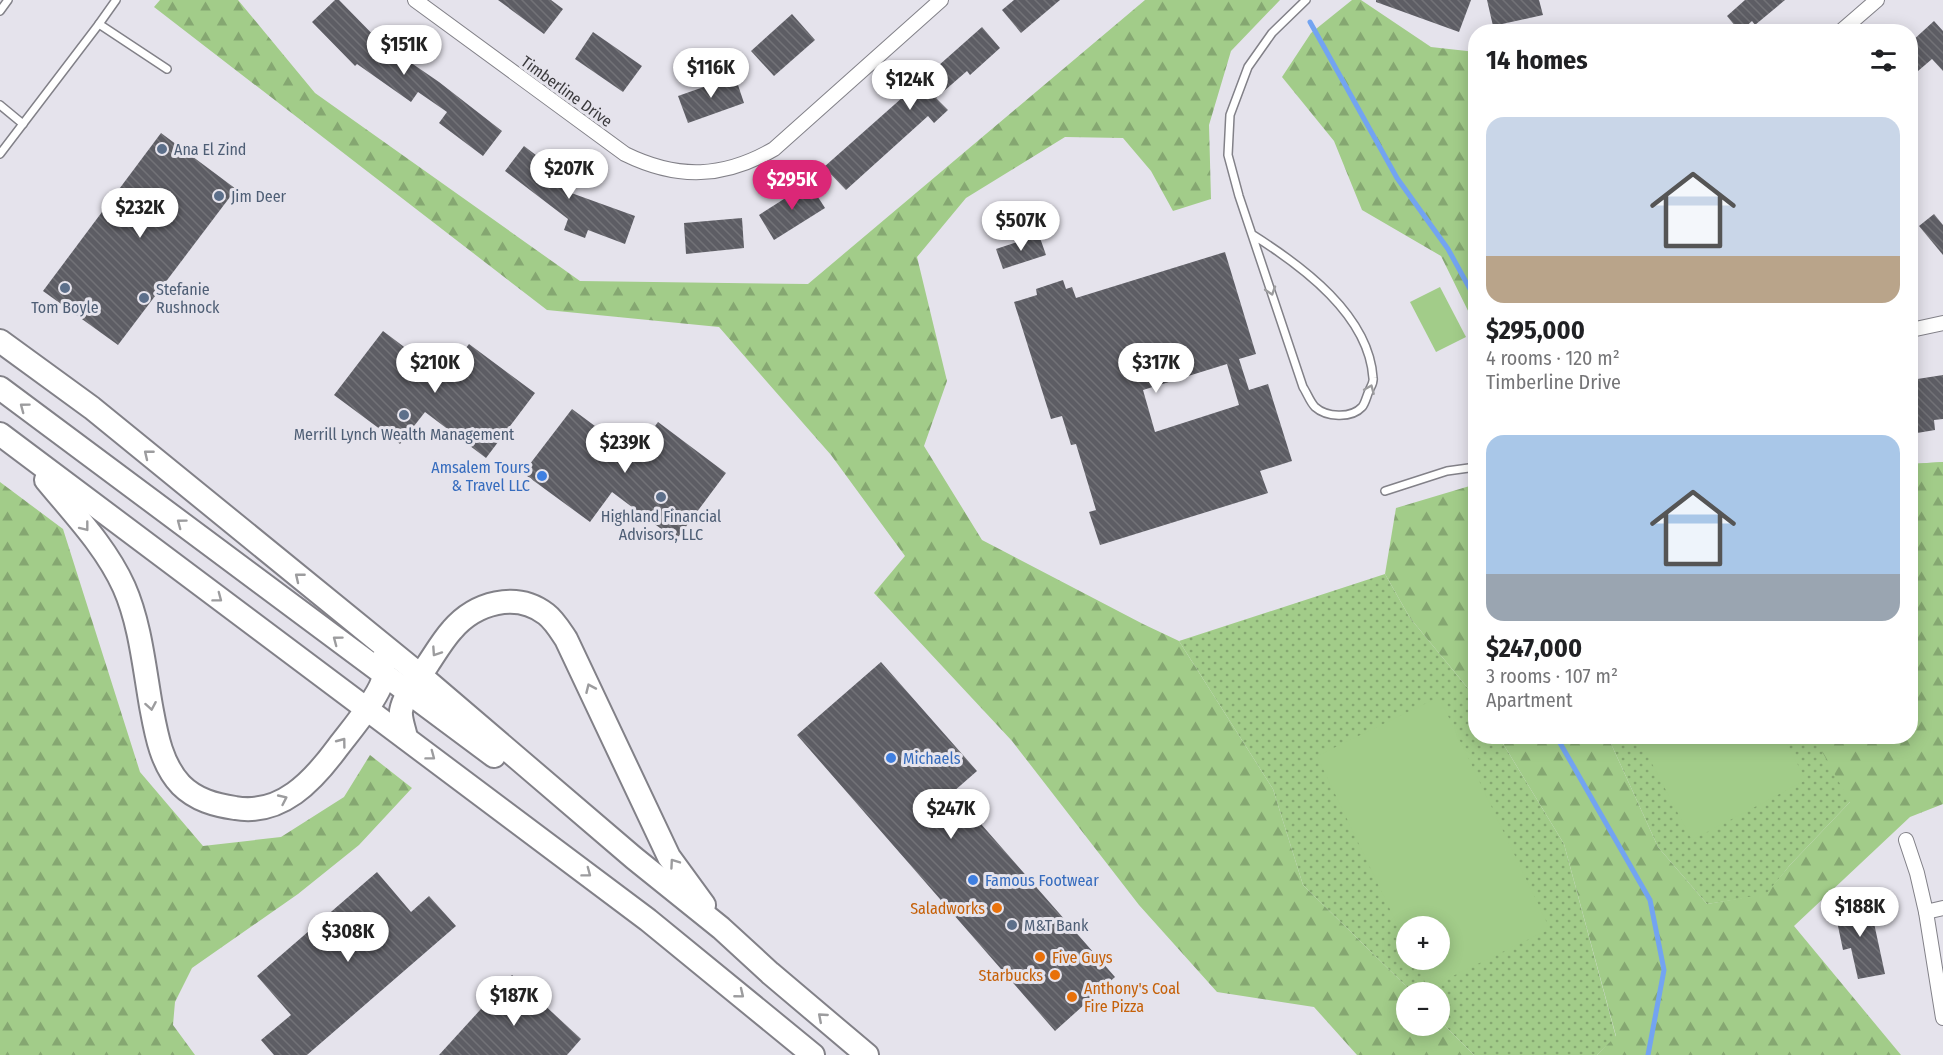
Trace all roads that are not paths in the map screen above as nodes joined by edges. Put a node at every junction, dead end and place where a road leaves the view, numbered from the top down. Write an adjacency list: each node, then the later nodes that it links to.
1 (8, 0): 7 (lane)
2 (116, 0): 8 (lane)
3 (415, 0): 4 (street, Timberline Drive)
4 (942, 0)
5 (1306, 0): 14 (lane)
6 (1877, 0): 9 (street)
7 (0, 11)
8 (99, 24): 10 (lane); 12 (lane)
9 (1848, 24)
10 (167, 69)
11 (0, 105): 12 (lane)
12 (23, 124): 13 (lane)
13 (0, 154)
14 (1253, 236): 14 (lane, one-way to 14)
15 (1943, 323): 16 (street)
16 (1918, 328)
17 (0, 341): 23 (highway, one-way to 17)
18 (0, 388): 24 (highway, one-way to 18)
19 (0, 434): 20 (highway)
20 (20, 450): 26 (highway, one-way to 26); 26 (highway, one-way to 26)
21 (1468, 468): 22 (lane)
22 (1385, 491)
23 (377, 640): 24 (highway); 25 (highway)
24 (384, 675): 25 (highway); 26 (highway)
25 (414, 684): 27 (highway); 31 (highway); 31 (highway, one-way to 25)
26 (367, 709): 27 (highway)
27 (406, 738): 33 (highway, one-way to 33)
28 (1906, 840): 30 (street)
29 (1943, 908): 30 (street)
30 (1926, 912): 32 (street)
31 (721, 928): 34 (highway, one-way to 31)
32 (1943, 1018)
33 (813, 1055)
34 (867, 1055)

